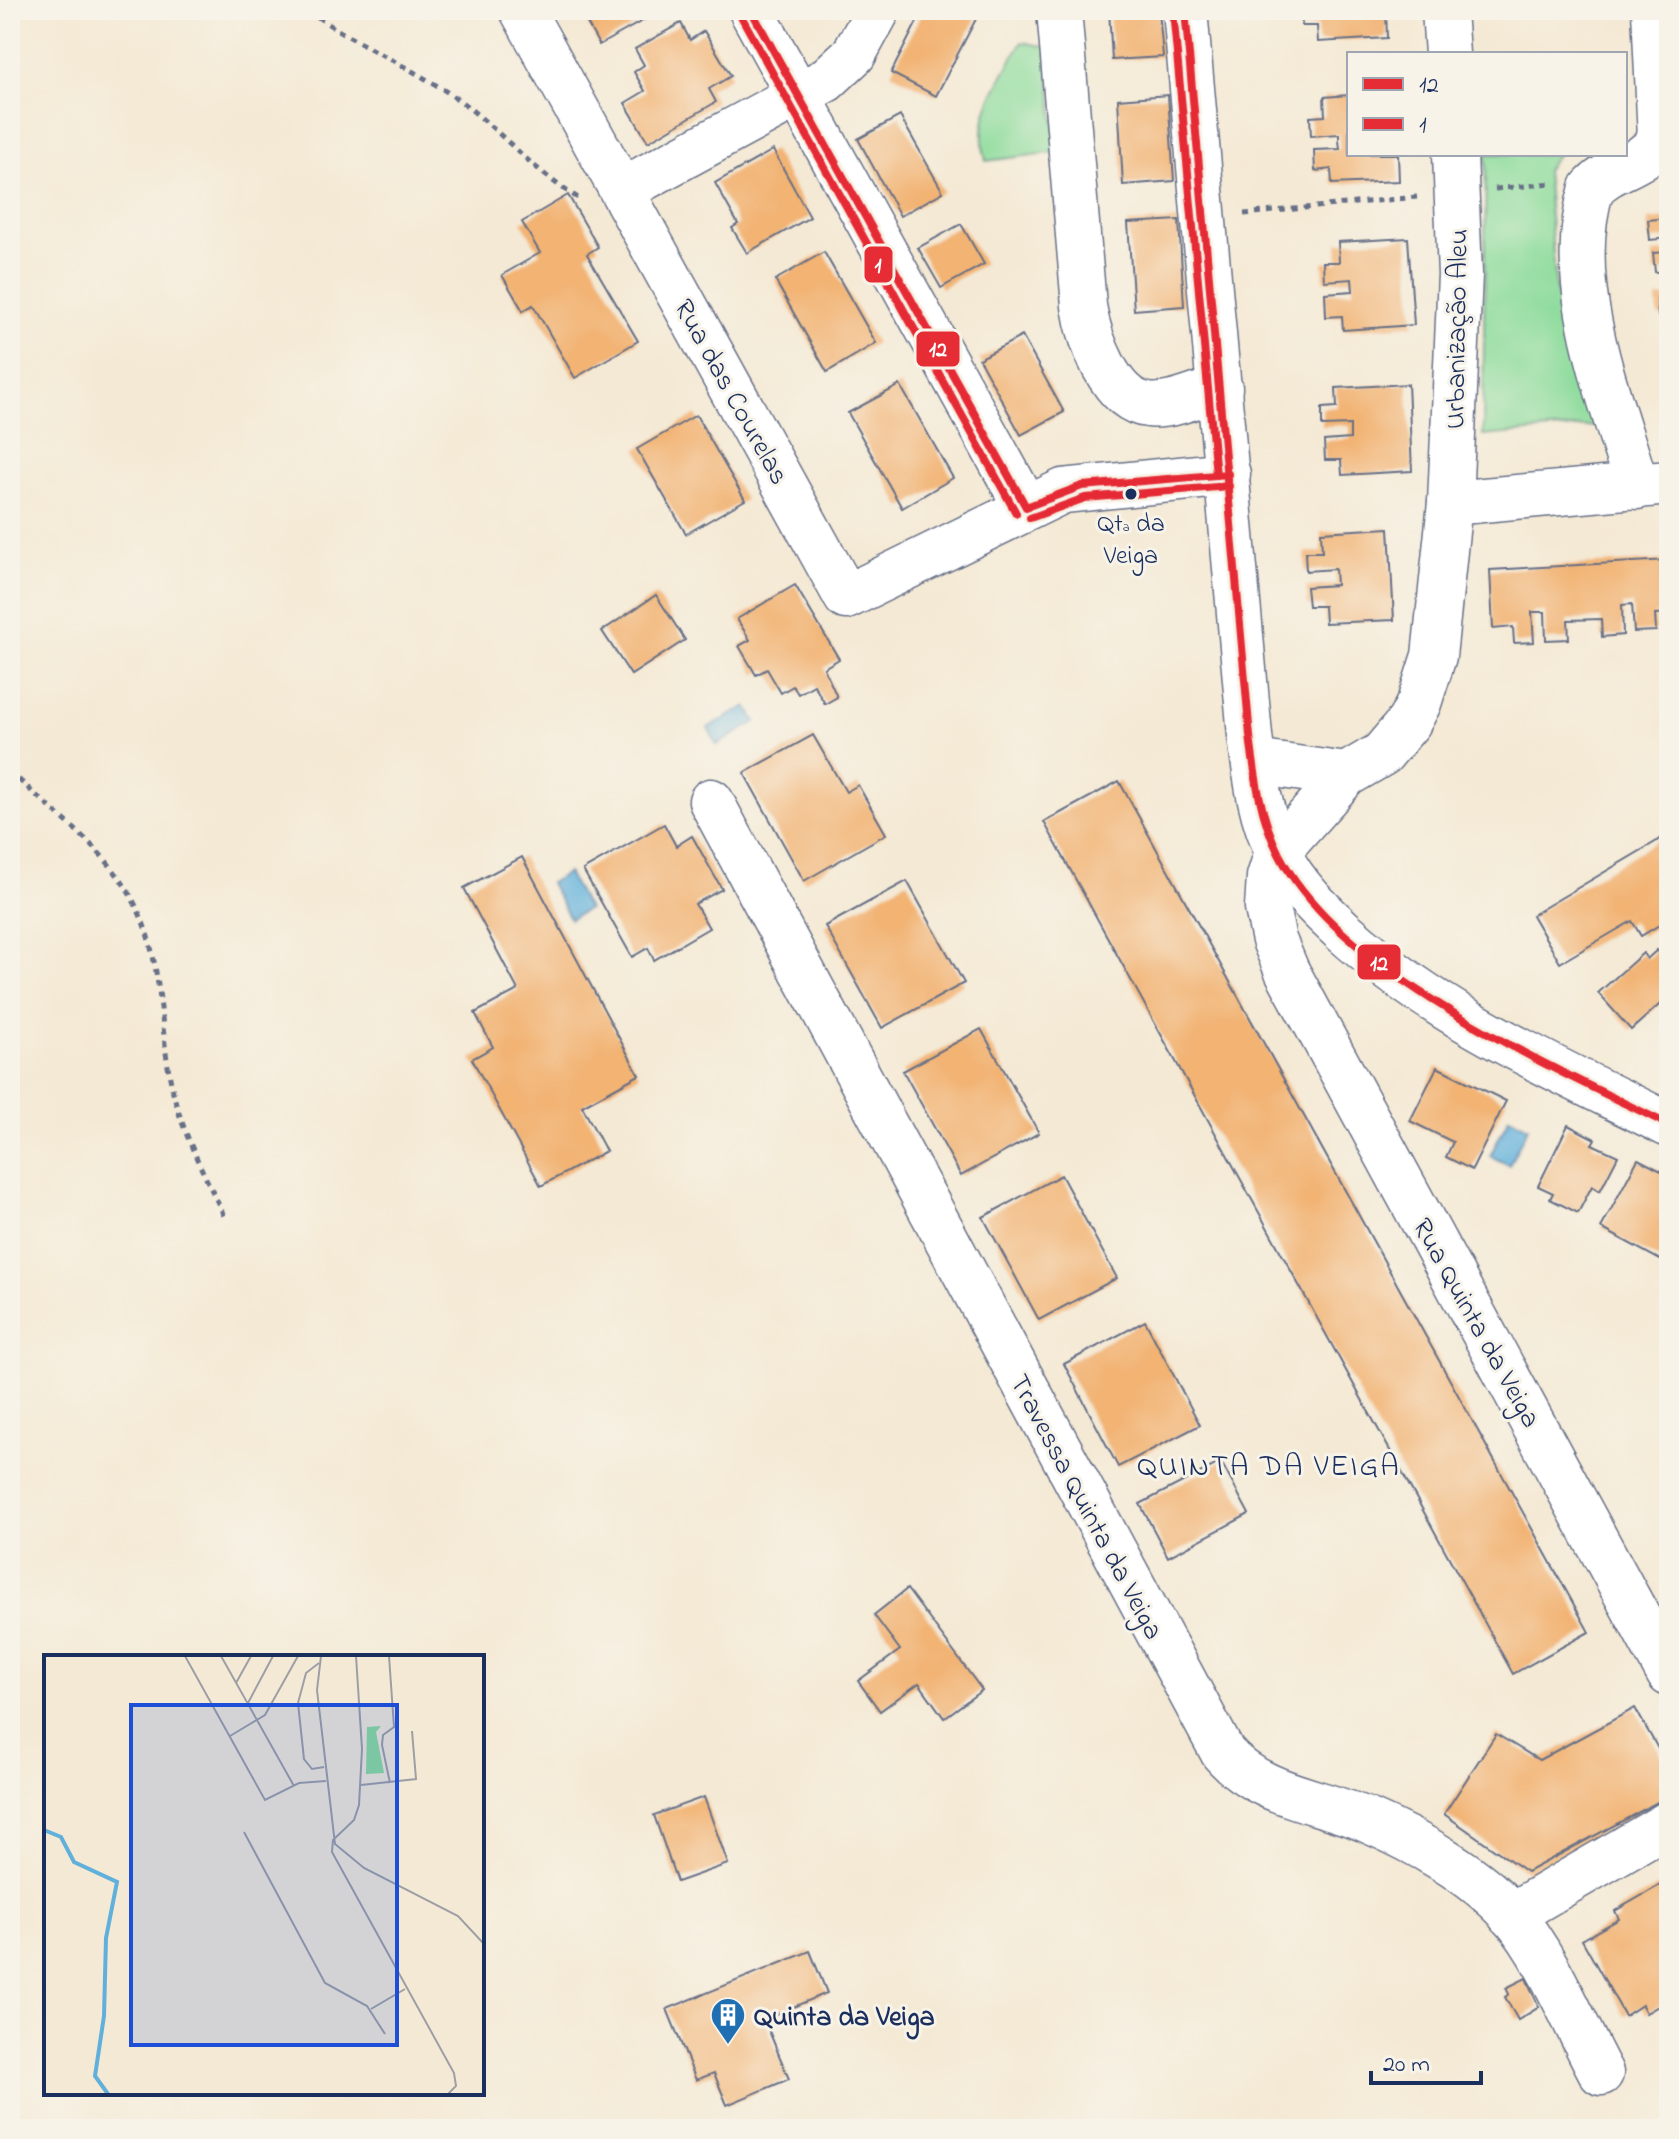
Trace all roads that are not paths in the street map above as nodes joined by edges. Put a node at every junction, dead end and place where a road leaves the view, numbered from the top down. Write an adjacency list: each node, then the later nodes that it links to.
1 (522, 10): 11 (street, Rua das Courelas)
2 (751, 10): 9 (street)
3 (878, 10): 9 (street)
4 (1059, 10): 12 (street)
5 (1185, 10): 12 (street)
6 (1444, 10): 8 (street)
7 (1654, 10): 14 (street)
8 (1447, 52)
9 (799, 97): 11 (street); 16 (street)
10 (1455, 156): 15 (street, Urbanização Aleu)
11 (622, 190): 16 (street, Rua das Courelas)
12 (1220, 388): 13 (street)
13 (1228, 474): 16 (street); 17 (street)
14 (1653, 485): 15 (street)
15 (1450, 503): 18 (street, Urbanização Aleu)
16 (1026, 507)
17 (1254, 762): 18 (street); 20 (street)
18 (1346, 775): 20 (street, Urbanização Aleu)
19 (711, 801): 26 (street, Travessa Quinta da Veiga)
20 (1277, 852): 21 (street); 22 (street, Rua Quinta da Veiga)
21 (1310, 900): 22 (street); 23 (street)
22 (1287, 971): 24 (street, Rua Quinta da Veiga)
23 (1669, 1125)
24 (1669, 1674)
25 (1669, 1823): 26 (street)
26 (1511, 1915): 27 (street, Travessa Quinta da Veiga)
27 (1601, 2073)

